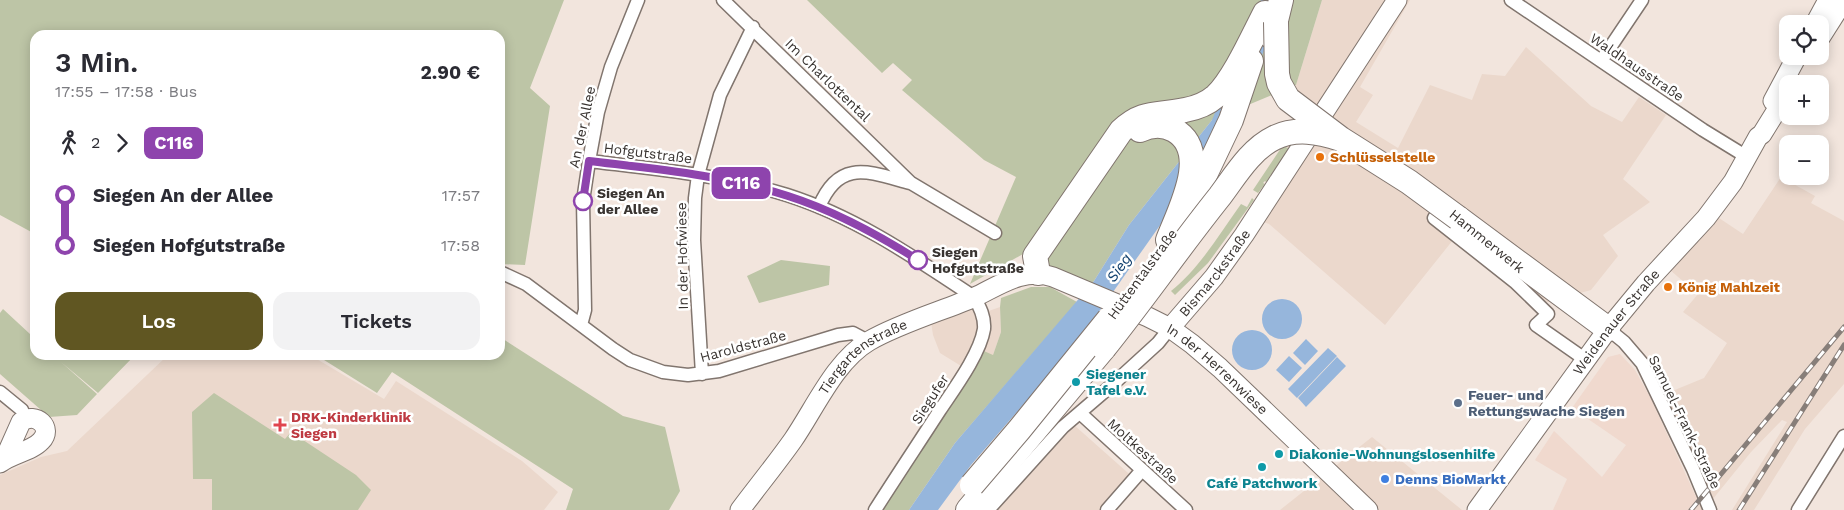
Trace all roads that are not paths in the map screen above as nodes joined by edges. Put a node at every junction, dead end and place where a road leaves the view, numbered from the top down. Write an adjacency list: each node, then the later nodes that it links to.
1 (638, 0): 20 (street, An der Allee)
2 (723, 0): 11 (street, Im Charlottental)
3 (1397, 0): 15 (street, Bismarckstraße)
4 (1513, 0): 12 (street, Waldhausstraße)
5 (1642, 0): 12 (street)
6 (1828, 0): 9 (street)
7 (1844, 0): 10 (street)
8 (1272, 9): 16 (highway); 18 (highway, bridge); 25 (highway, Hüttentalstraße, bridge)
9 (1820, 15)
10 (1829, 24)
11 (753, 28): 21 (street, In der Hofwiese); 22 (street, Im Charlottental)
12 (1601, 60): 19 (street, Waldhausstraße)
13 (1792, 65): 17 (street, Weidenauer Straße)
14 (1779, 107): 17 (street, Weidenauer Straße)
15 (1320, 119): 30 (street, Bismarckstraße); 33 (street, Hammerwerk)
16 (1169, 120): 25 (highway); 26 (highway)
17 (1758, 137): 19 (street, Weidenauer Straße)
18 (1341, 139): 25 (highway, bridge); 31 (highway, bridge)
19 (1748, 157): 31 (street, Weidenauer Straße)
20 (589, 161): 21 (street, Hofgutstraße); 29 (street, An der Allee)
21 (698, 175): 23 (street, Hofgutstraße); 34 (street, In der Hofwiese)
22 (911, 183): 23 (street, Im Charlottental); 24 (street, Im Charlottental)
23 (819, 207): 28 (street, Hofgutstraße)
24 (995, 233)
25 (1179, 238): 43 (highway, Hüttentalstraße, bridge); 44 (highway, Hüttentalstraße, bridge)
26 (1038, 273): 28 (street, Tiergartenstraße); 30 (street, In der Herrenwiese)
27 (505, 274): 29 (street, Haroldstraße)
28 (974, 297): 32 (street, Tiergartenstraße); 42 (street, Siegufer)
29 (581, 325): 34 (street, Haroldstraße)
30 (1170, 328): 36 (street, Bismarckstraße); 48 (street, In der Herrenwiese)
31 (1608, 329): 33 (street, Weidenauer Straße); 50 (street, Samuel-Frank-Straße)
32 (868, 341): 34 (street, Haroldstraße); 41 (street, Tiergartenstraße)
33 (1586, 360): 49 (street, Weidenauer Straße)
34 (702, 374)
35 (0, 392): 37 (street)
36 (1080, 413): 40 (street, Moltkestraße); 45 (street, Bismarckstraße)
37 (25, 419): 39 (street); 39 (street)
38 (1844, 436): 51 (street)
39 (2, 462)
40 (1142, 470): 46 (street); 47 (street, Moltkestraße)
41 (740, 510)
42 (875, 510)
43 (951, 510)
44 (968, 510)
45 (988, 510)
46 (1107, 510)
47 (1186, 510)
48 (1368, 510)
49 (1477, 510)
50 (1710, 510)
51 (1798, 510)

